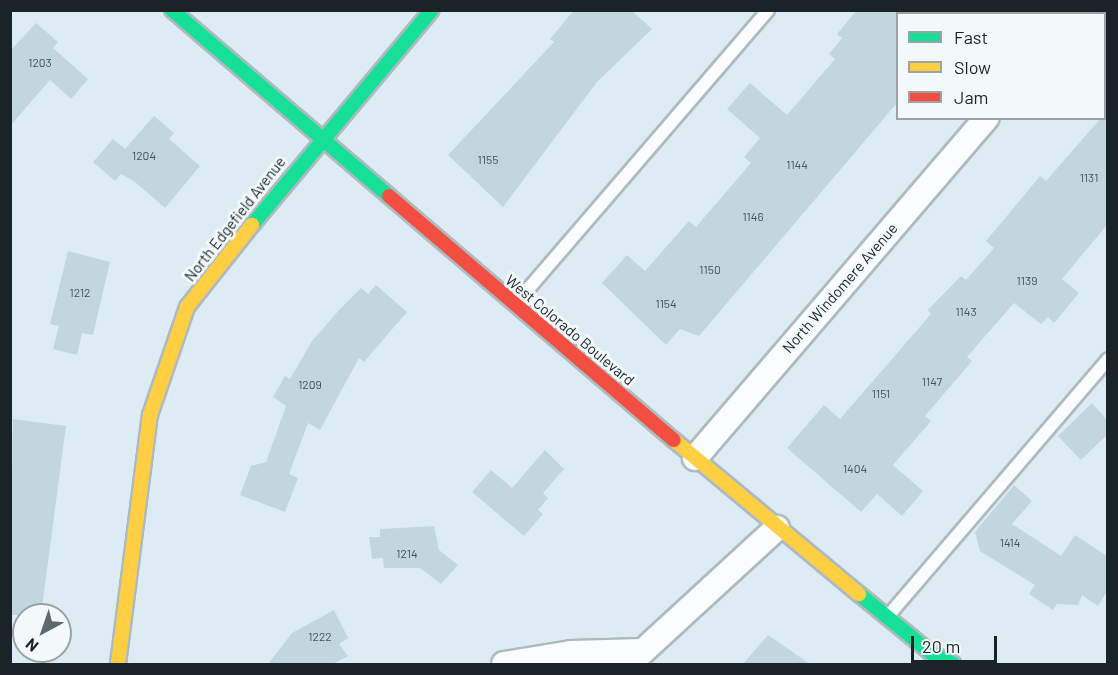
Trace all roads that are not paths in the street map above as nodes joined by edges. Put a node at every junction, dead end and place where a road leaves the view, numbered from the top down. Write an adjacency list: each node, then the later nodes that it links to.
1 (172, 10): 5 (street, West Colorado Boulevard)
2 (432, 10): 5 (street, North Edgefield Avenue)
3 (768, 10): 6 (lane)
4 (984, 120): 8 (street, North Windomere Avenue)
5 (321, 138): 6 (street, West Colorado Boulevard); 13 (street, North Edgefield Avenue)
6 (514, 306): 8 (street, West Colorado Boulevard)
7 (1107, 359): 10 (lane)
8 (695, 458): 9 (street, West Colorado Boulevard)
9 (777, 528): 10 (street, West Colorado Boulevard); 11 (street)
10 (887, 617): 12 (street, West Colorado Boulevard)
11 (636, 658): 14 (street)
12 (935, 659): 15 (street, West Colorado Boulevard)
13 (118, 664)
14 (504, 664)
15 (954, 664)

